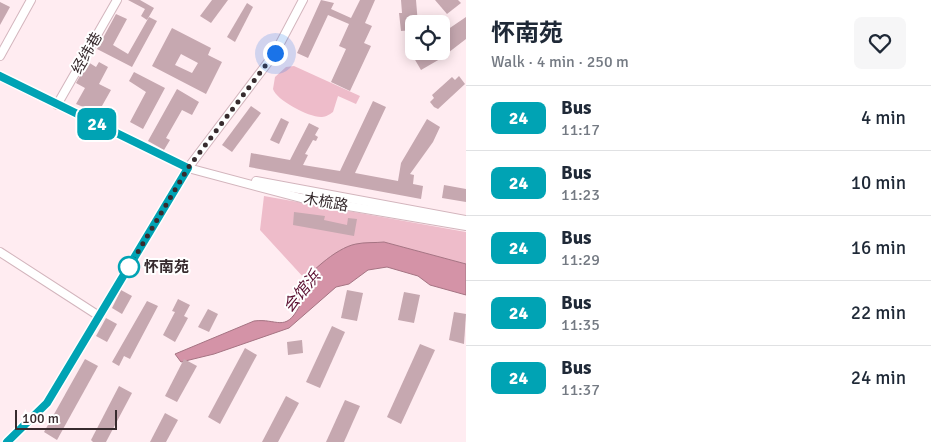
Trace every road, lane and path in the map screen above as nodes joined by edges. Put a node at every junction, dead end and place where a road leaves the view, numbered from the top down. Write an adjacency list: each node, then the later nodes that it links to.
1 (31, 0): 4 (street)
2 (118, 0): 6 (street, 经纬巷)
3 (303, 0): 7 (street)
4 (0, 56)
5 (0, 76): 6 (street, 木梳路)
6 (57, 105): 7 (street, 木梳路)
7 (188, 168): 8 (street, 木梳路); 9 (street, 木梳路); 11 (street)
8 (466, 220)
9 (466, 226)
10 (0, 252): 11 (street)
11 (99, 316): 12 (street)
12 (11, 441)

